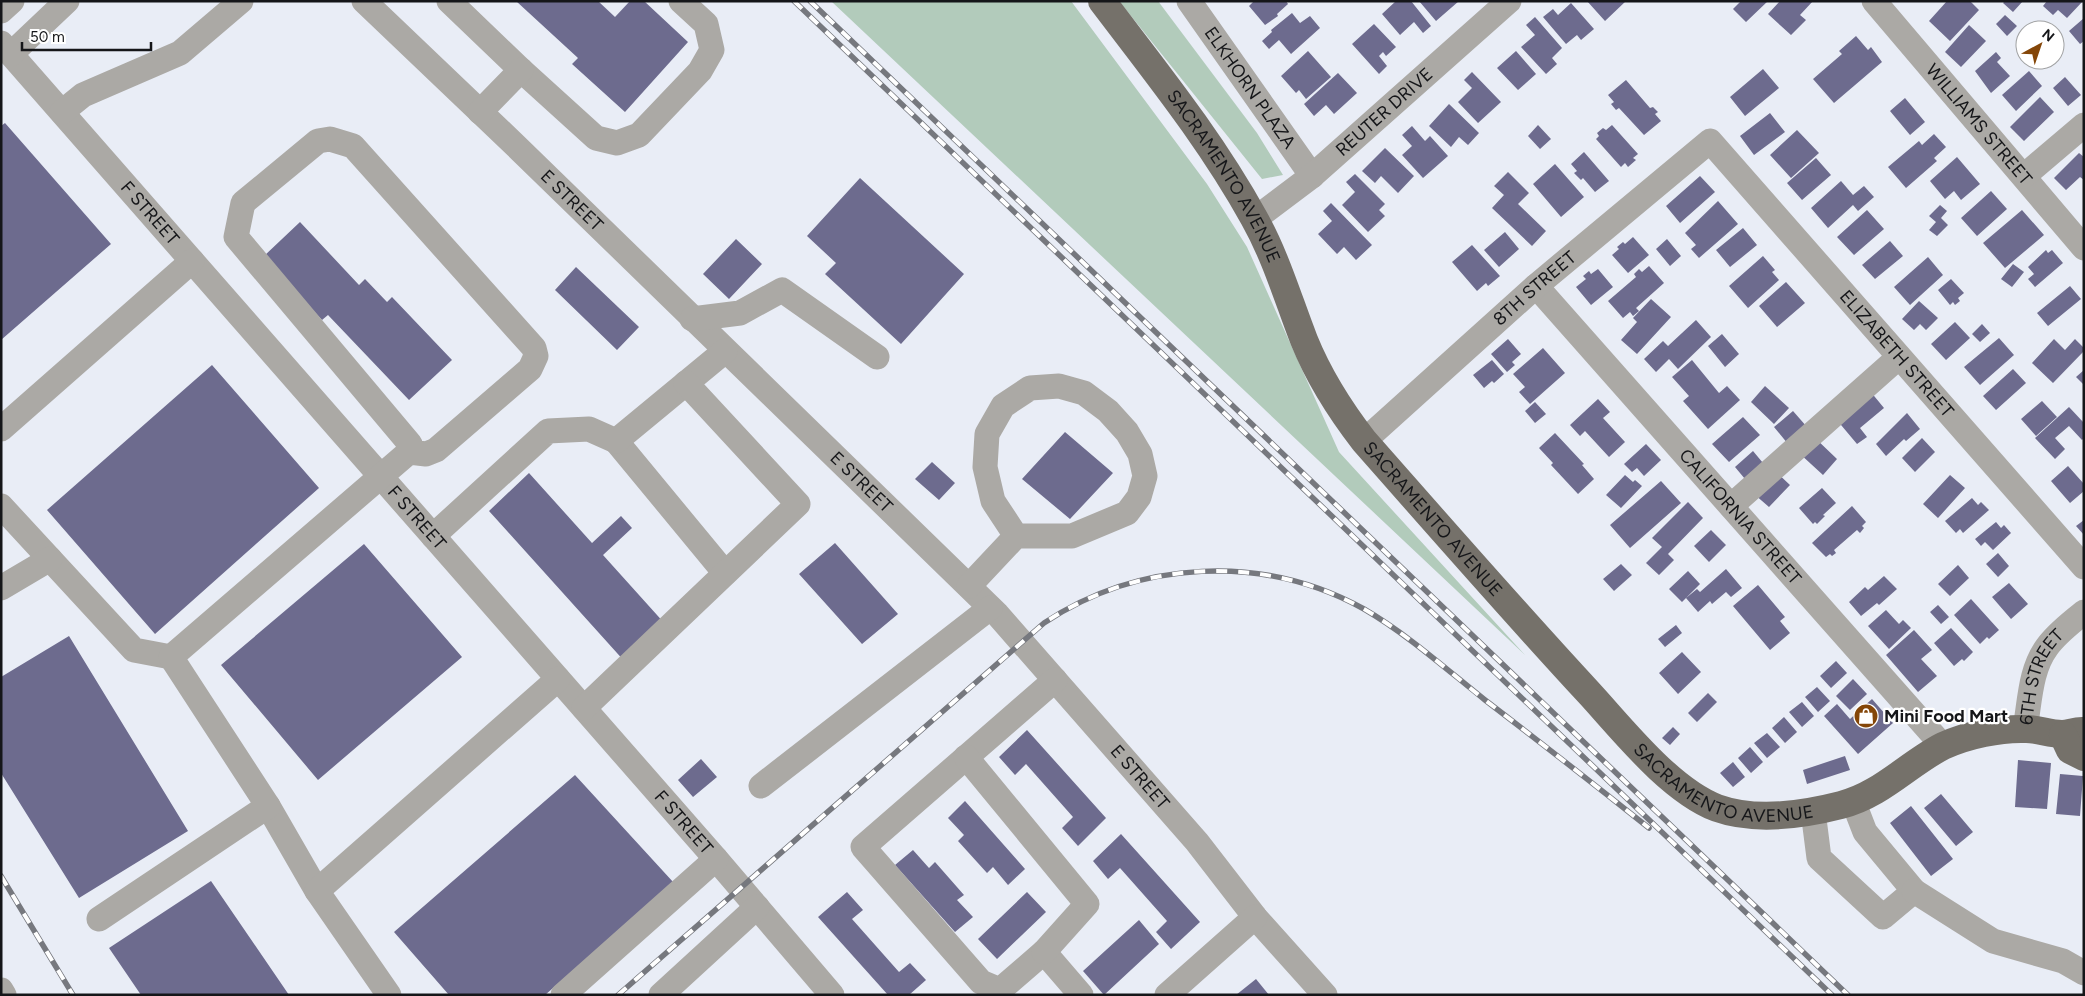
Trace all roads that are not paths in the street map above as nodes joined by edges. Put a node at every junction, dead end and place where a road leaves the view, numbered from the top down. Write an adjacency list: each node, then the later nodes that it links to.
1 (67, 1): 10 (street)
2 (241, 1): 12 (street)
3 (364, 1): 13 (street, E STREET)
4 (449, 1): 11 (street)
5 (681, 1): 11 (street)
6 (1102, 1): 18 (main road, SACRAMENTO AVENUE)
7 (1509, 1): 16 (street, REUTER DRIVE)
8 (1874, 1): 17 (street, WILLIAMS STREET)
9 (1198, 5): 16 (street, ELKHORN PLAZA)
10 (6, 48): 12 (street, F STREET)
11 (521, 70): 13 (street)
12 (62, 112): 20 (street, F STREET)
13 (480, 112): 22 (street, E STREET)
14 (2084, 125): 17 (street)
15 (1710, 141): 21 (street, 8TH STREET); 25 (street, ELIZABETH STREET)
16 (1312, 176): 18 (street, REUTER DRIVE)
17 (2024, 176): 19 (street, WILLIAMS STREET)
18 (1255, 219): 29 (main road, SACRAMENTO AVENUE)
19 (2084, 248)
20 (192, 261): 27 (street); 31 (street, F STREET)
21 (1536, 286): 29 (street, 8TH STREET); 33 (street, CALIFORNIA STREET)
22 (692, 318): 23 (street, E STREET); 24 (street)
23 (725, 351): 26 (street); 39 (street, E STREET)
24 (877, 357)
25 (1899, 357): 33 (street); 37 (street, ELIZABETH STREET)
26 (686, 383): 28 (street); 38 (street)
27 (1, 428)
28 (616, 441): 34 (street); 38 (street)
29 (1364, 441): 56 (main road, SACRAMENTO AVENUE)
30 (410, 452): 30 (street); 31 (street)
31 (381, 476): 34 (street, F STREET); 43 (street)
32 (1, 506): 36 (street)
33 (1731, 506): 49 (street, CALIFORNIA STREET)
34 (433, 536): 44 (street, F STREET)
35 (1016, 536): 35 (street); 39 (street)
36 (50, 558): 40 (street); 43 (street)
37 (2084, 567)
38 (725, 574): 46 (street)
39 (969, 586): 41 (street, E STREET)
40 (1, 588)
41 (990, 608): 45 (street, E STREET); 53 (street)
42 (2084, 612): 47 (street, 6TH STREET)
43 (171, 657): 55 (street)
44 (558, 678): 46 (street, F STREET); 58 (street)
45 (1056, 680): 50 (street); 61 (street, E STREET)
46 (584, 708): 57 (street, F STREET)
47 (2026, 729): 48 (main road); 49 (main road, 6TH STREET)
48 (2073, 732): 51 (main road)
49 (1943, 746): 52 (main road, 6TH STREET)
50 (966, 757): 63 (street); 63 (street)
51 (2084, 757)
52 (1915, 764): 54 (main road, SACRAMENTO AVENUE)
53 (761, 786)
54 (1853, 801): 56 (main road, SACRAMENTO AVENUE); 59 (street)
55 (268, 806): 58 (street); 62 (street)
56 (1814, 811): 59 (street)
57 (716, 859): 60 (street, F STREET); 69 (street)
58 (317, 891): 68 (street)
59 (1914, 891): 64 (street)
60 (757, 906): 70 (street); 71 (street, F STREET)
61 (1255, 917): 66 (street); 73 (street, E STREET)
62 (99, 919)
63 (1044, 952): 72 (street)
64 (2084, 973)
65 (1, 990): 67 (street)
66 (1173, 993)
67 (4, 995)
68 (389, 995)
69 (563, 995)
70 (661, 995)
71 (832, 995)
72 (1081, 995)
73 (1325, 995)

